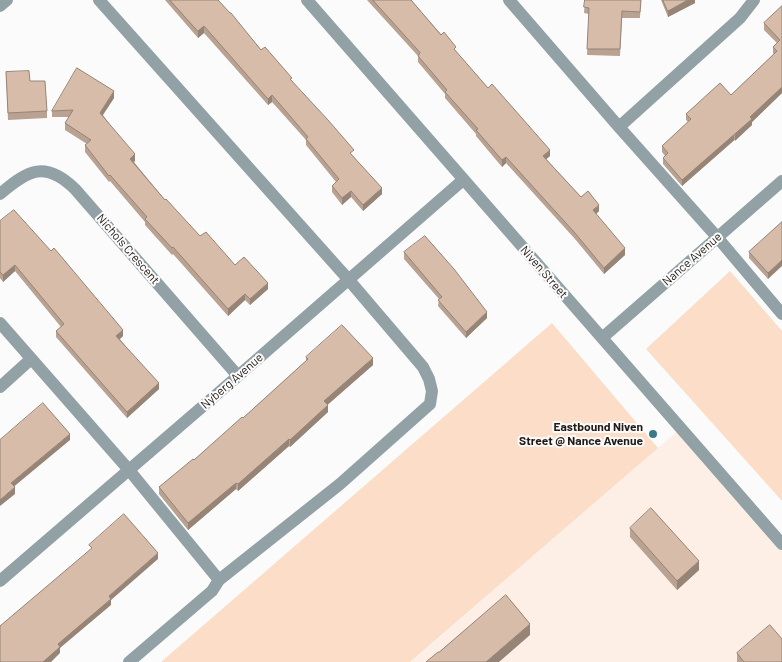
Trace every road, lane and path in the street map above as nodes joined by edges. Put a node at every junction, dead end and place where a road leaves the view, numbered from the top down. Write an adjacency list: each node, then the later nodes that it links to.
1 (7, 0): 6 (street)
2 (99, 0): 12 (street)
3 (306, 0): 8 (street, Niven Street)
4 (508, 0): 7 (street)
5 (754, 0): 7 (street)
6 (0, 6)
7 (619, 127): 11 (street)
8 (463, 180): 12 (street, Nyberg Avenue); 15 (street, Niven Street)
9 (782, 181): 11 (street, Nance Avenue)
10 (0, 194): 17 (street, Nichols Crescent)
11 (717, 237): 13 (street); 15 (street, Nance Avenue)
12 (348, 279): 17 (street, Nyberg Avenue); 21 (street)
13 (782, 314)
14 (0, 323): 16 (street)
15 (602, 338): 20 (street, Niven Street)
16 (31, 359): 18 (street); 19 (street)
17 (238, 376): 19 (street, Nyberg Avenue)
18 (0, 386)
19 (129, 470): 21 (street); 22 (street, Nyberg Avenue)
20 (782, 544)
21 (219, 580): 23 (street)
22 (0, 581)
23 (129, 662)

